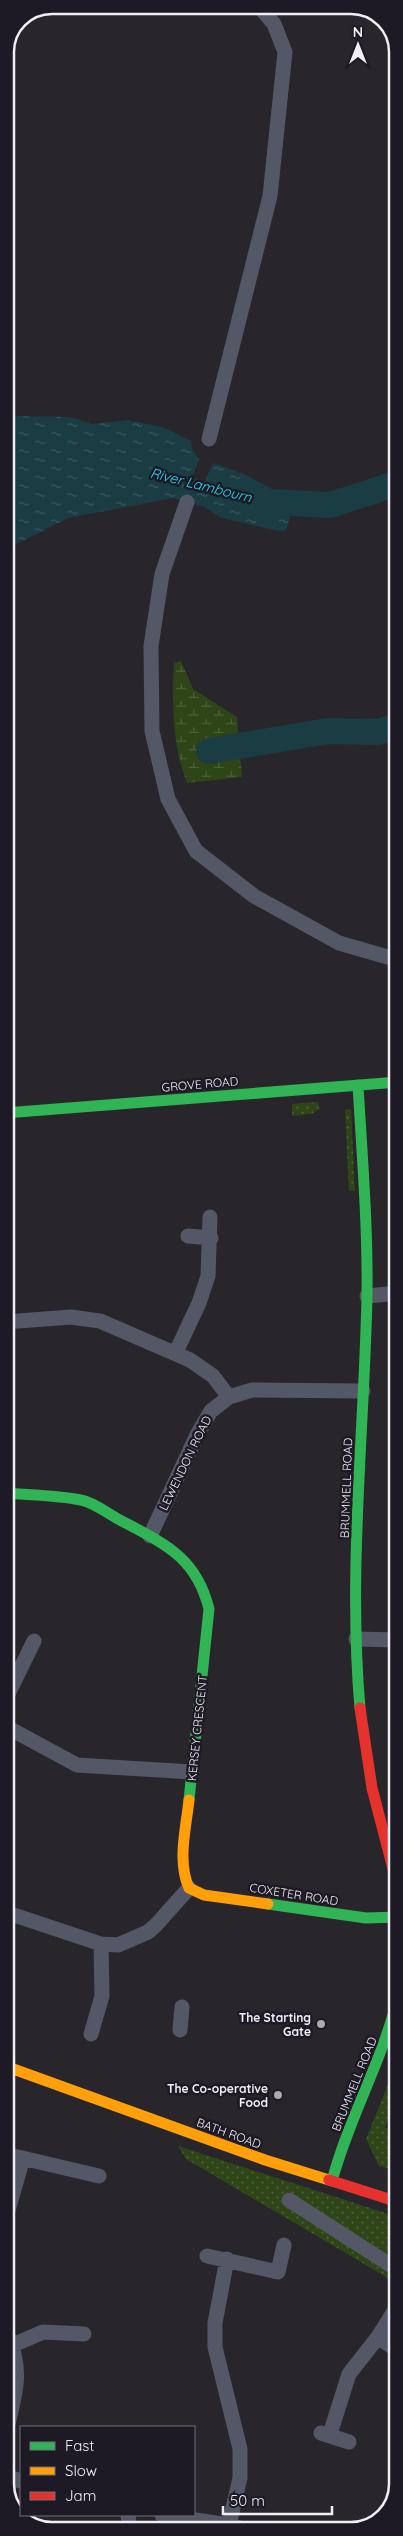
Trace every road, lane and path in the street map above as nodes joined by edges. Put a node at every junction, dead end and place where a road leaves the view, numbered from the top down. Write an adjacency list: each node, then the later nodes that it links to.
1 (266, 14): 2 (street)
2 (209, 439)
3 (187, 502): 4 (street)
4 (389, 957)
5 (389, 1083): 6 (street, GROVE ROAD)
6 (358, 1085): 7 (street, GROVE ROAD); 12 (street, BRUMMELL ROAD)
7 (14, 1112)
8 (210, 1217): 10 (street)
9 (188, 1236): 10 (street)
10 (210, 1238): 14 (street)
11 (389, 1294): 12 (street)
12 (367, 1296): 15 (street, BRUMMELL ROAD)
13 (14, 1321): 14 (street)
14 (176, 1352): 16 (street)
15 (363, 1391): 16 (street); 19 (street, BRUMMELL ROAD)
16 (229, 1397): 18 (street, LEWENDON ROAD)
17 (14, 1494): 18 (street, KERSEY CRESCENT)
18 (150, 1536): 24 (street, KERSEY CRESCENT)
19 (356, 1639): 21 (street); 25 (street, BRUMMELL ROAD)
20 (34, 1640): 22 (street)
21 (389, 1640)
22 (14, 1681)
23 (14, 1731): 24 (street)
24 (192, 1772): 26 (street, KERSEY CRESCENT)
25 (389, 1852)
26 (188, 1888): 28 (street, COXETER ROAD); 29 (street)
27 (14, 1915): 29 (street)
28 (389, 1917)
29 (101, 1944): 33 (street)
30 (182, 2007): 31 (street)
31 (180, 2030)
32 (389, 2033): 38 (street, BRUMMELL ROAD)
33 (91, 2034)
34 (14, 2069): 38 (street, BATH ROAD)
35 (14, 2156): 36 (street)
36 (22, 2158): 37 (street); 39 (street)
37 (99, 2176)
38 (332, 2181): 40 (street, BATH ROAD)
39 (14, 2188)
40 (389, 2199)
41 (289, 2200): 45 (street)
42 (284, 2245): 44 (street)
43 (207, 2256): 44 (street)
44 (227, 2259): 56 (street)
45 (389, 2264)
46 (389, 2319): 48 (street)
47 (84, 2334): 49 (street)
48 (378, 2337): 50 (street); 53 (street)
49 (14, 2345)
50 (389, 2345)
51 (14, 2348): 52 (street)
52 (14, 2396)
53 (349, 2442)
54 (169, 2516): 55 (street)
55 (209, 2522)
56 (230, 2522)

